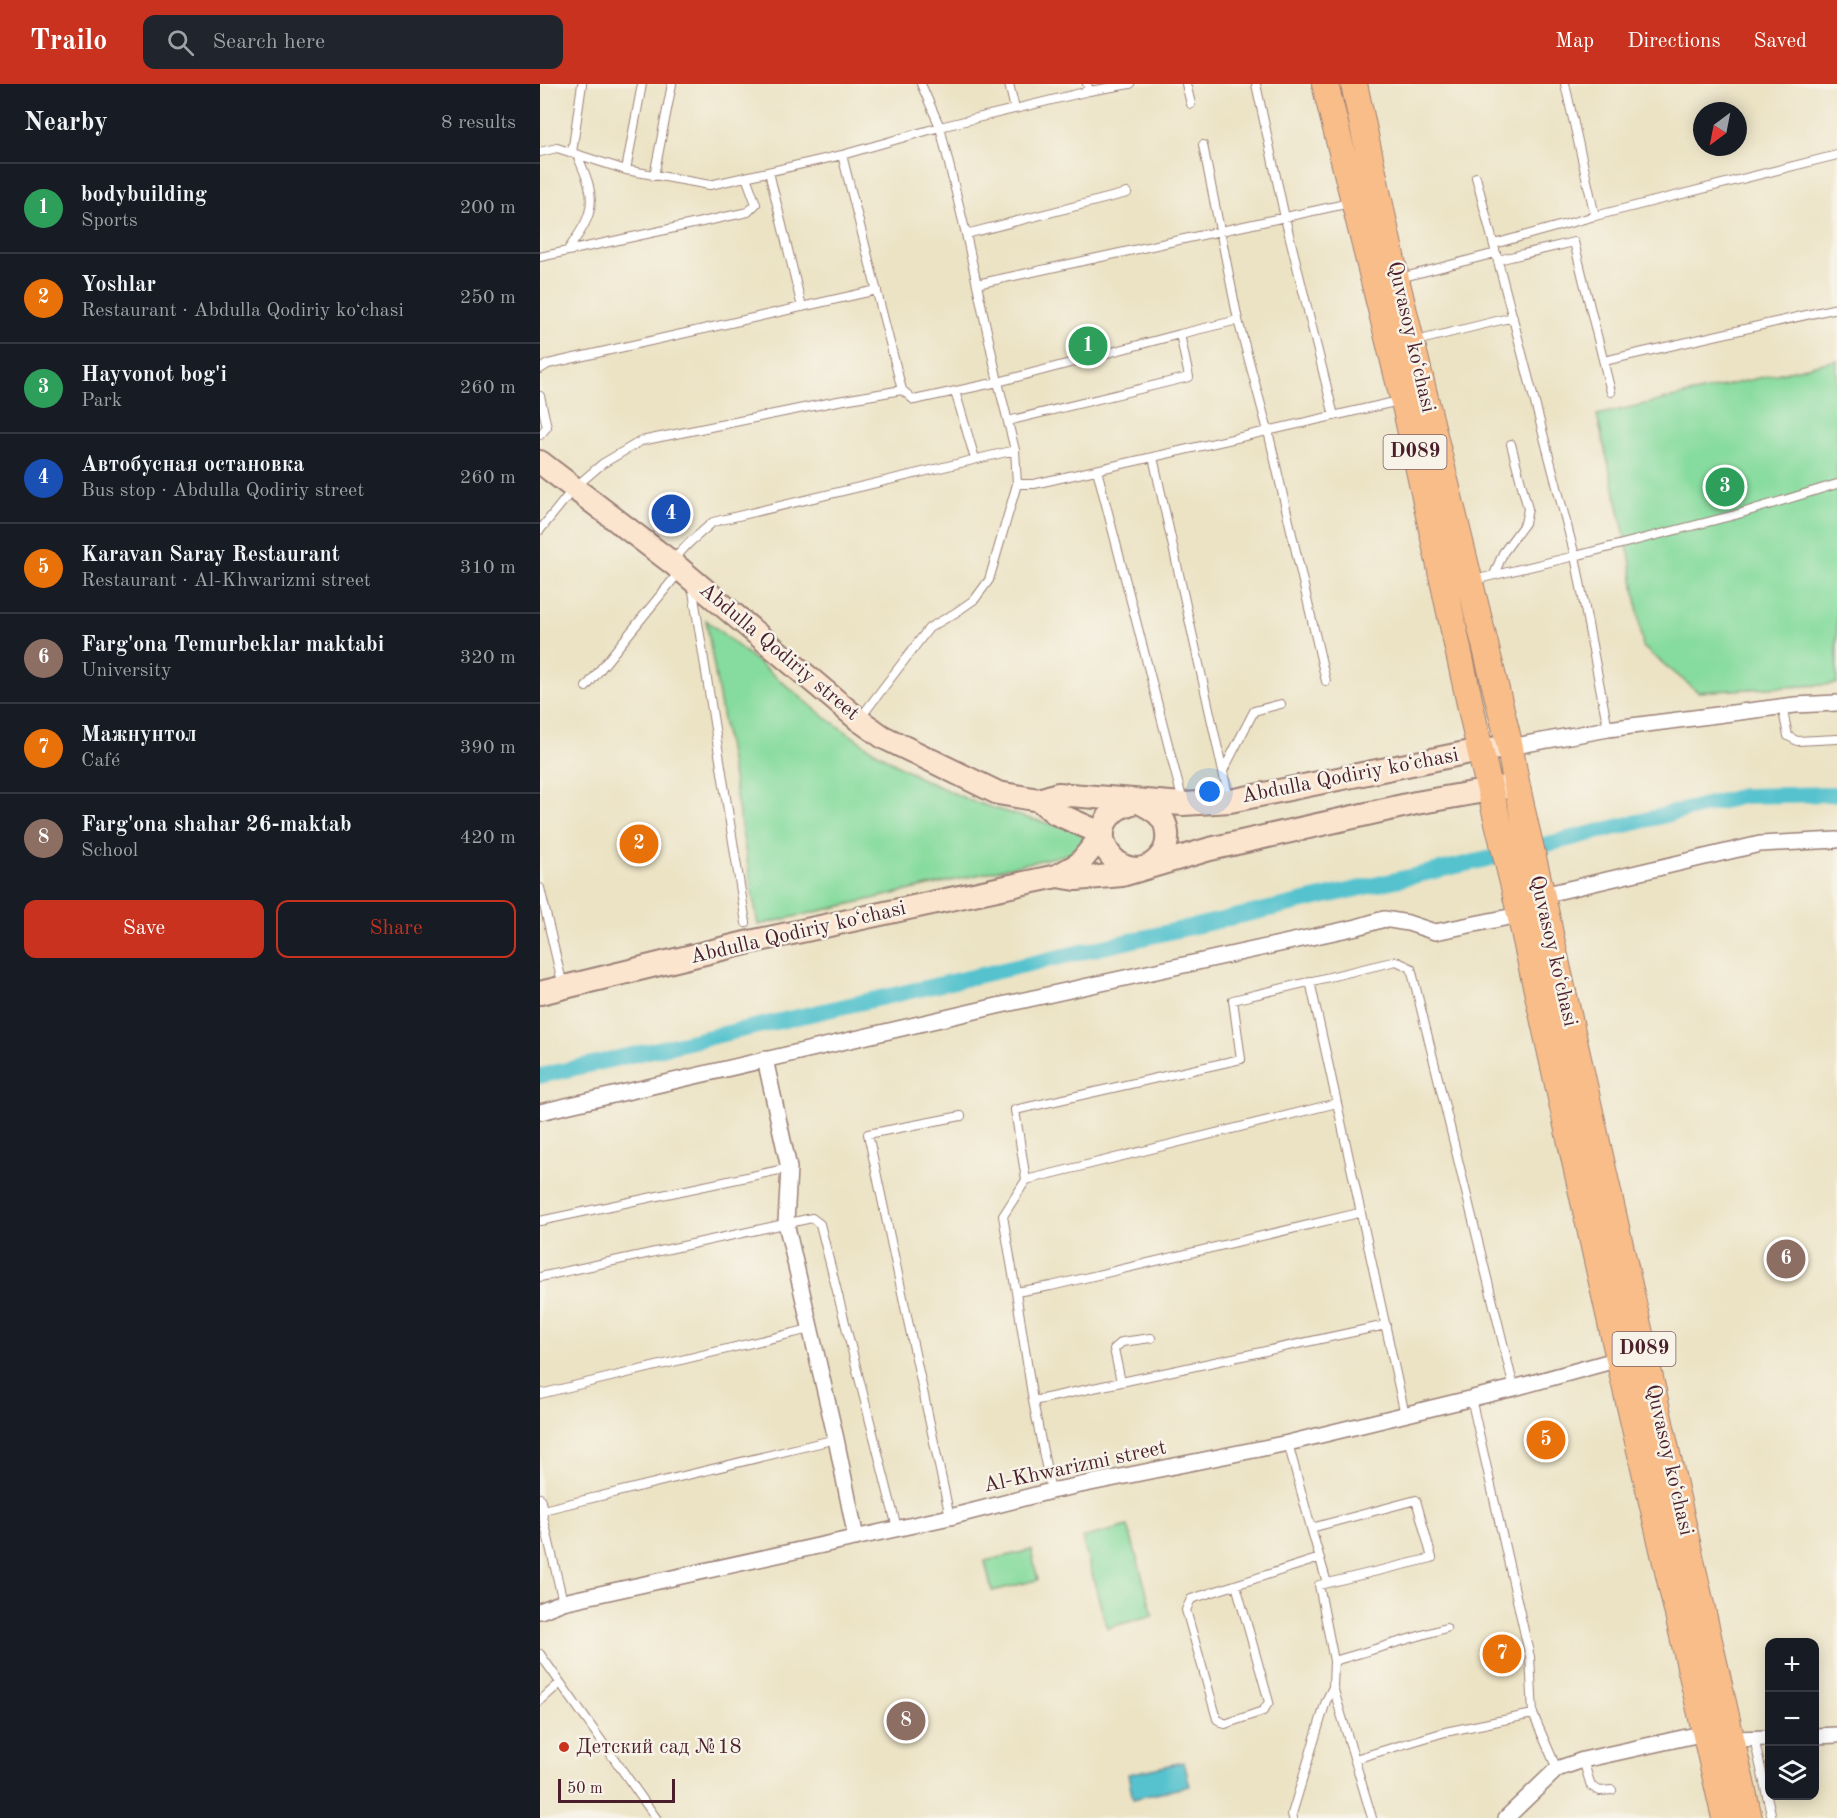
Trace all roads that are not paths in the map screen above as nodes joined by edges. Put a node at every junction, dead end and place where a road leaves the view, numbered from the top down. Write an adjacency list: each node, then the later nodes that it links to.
1 (582, 84): 18 (lane)
2 (642, 84): 21 (lane)
3 (672, 84): 23 (lane)
4 (921, 84): 15 (lane)
5 (1009, 84): 14 (lane)
6 (1130, 84): 12 (lane)
7 (1186, 84): 13 (lane)
8 (1257, 84): 29 (lane)
9 (1325, 84): 27 (main road, Quvasoy koʻchasi / D089)
10 (1354, 84): 36 (main road, Quvasoy koʻchasi / D089)
11 (1565, 84): 28 (lane)
12 (1088, 87): 14 (lane)
13 (1191, 104)
14 (1015, 109): 15 (lane)
15 (940, 127): 19 (lane); 31 (lane)
16 (1203, 145): 30 (lane)
17 (540, 152): 18 (lane)
18 (574, 154): 21 (lane); 33 (lane)
19 (842, 155): 22 (lane); 38 (lane)
20 (1837, 155): 28 (lane)
21 (626, 170): 23 (lane)
22 (769, 172): 24 (lane); 39 (lane)
23 (654, 176): 24 (lane)
24 (746, 177): 33 (lane)
25 (1476, 177): 32 (lane)
26 (1127, 194): 31 (lane)
27 (1354, 202): 29 (lane); 52 (main road, Quvasoy koʻchasi / D089)
28 (1595, 216): 32 (lane)
29 (1285, 218): 30 (lane); 53 (lane)
30 (1221, 231): 37 (lane); 42 (lane)
31 (966, 234): 37 (lane)
32 (1494, 244): 35 (lane)
33 (568, 250): 34 (lane)
34 (540, 257)
35 (1497, 257): 36 (lane); 41 (lane); 45 (lane)
36 (1396, 279): 44 (main road, Quvasoy koʻchasi / D089)
37 (977, 284): 47 (lane)
38 (877, 290): 39 (lane); 48 (lane)
39 (802, 307): 46 (lane)
40 (1837, 308): 45 (lane)
41 (1513, 317): 44 (lane); 67 (lane)
42 (1238, 320): 43 (lane); 55 (lane)
43 (1180, 334): 47 (lane); 54 (lane)
44 (1411, 342): 70 (main road, Quvasoy koʻchasi / D089)
45 (1604, 361): 50 (lane)
46 (540, 369)
47 (998, 382): 49 (lane); 54 (lane)
48 (902, 390): 49 (lane); 65 (lane)
49 (955, 391): 60 (lane)
50 (1611, 392)
51 (540, 396): 56 (lane)
52 (1403, 400): 53 (lane); 80 (main road, Quvasoy koʻchasi / D089)
53 (1334, 416): 55 (lane)
54 (1008, 421): 58 (lane)
55 (1268, 431): 59 (lane); 71 (lane)
56 (540, 435)
57 (1511, 444): 69 (lane)
58 (1015, 450): 60 (lane); 64 (lane)
59 (1154, 457): 62 (lane); 81 (lane)
60 (975, 459): 68 (lane)
61 (540, 462): 65 (street, Abdulla Qodiriy street)
62 (1097, 470): 64 (lane); 87 (lane)
63 (1837, 483): 67 (lane)
64 (1017, 484): 76 (lane)
65 (574, 488): 66 (lane); 68 (street, Abdulla Qodiriy street)
66 (540, 530)
67 (1575, 556): 69 (lane); 77 (lane)
68 (681, 570): 72 (lane); 76 (street, Abdulla Qodiriy street); 94 (lane)
69 (1494, 576): 70 (lane)
70 (1470, 582): 79 (main road, Quvasoy koʻchasi / D089)
71 (1326, 681)
72 (586, 687)
73 (1837, 703): 75 (street)
74 (1281, 704): 81 (lane)
75 (1782, 706): 77 (street); 78 (lane)
76 (859, 720): 84 (street, Abdulla Qodiriy street)
77 (1608, 729): 79 (street)
78 (1837, 738)
79 (1510, 747): 80 (street, Abdulla Qodiriy koʻchasi); 82 (main road, Quvasoy koʻchasi / D089)
80 (1480, 750): 83 (main road, Quvasoy koʻchasi / D089); 86 (street, Abdulla Qodiriy koʻchasi)
81 (1223, 771): 86 (lane)
82 (1515, 785): 83 (street, Abdulla Qodiriy koʻchasi); 93 (main road, Quvasoy koʻchasi / D089)
83 (1490, 791): 90 (street, Abdulla Qodiriy koʻchasi); 93 (main road, Quvasoy koʻchasi / D089)
84 (1039, 800): 85 (street, Abdulla Qodiriy koʻchasi); 88 (street)
85 (1137, 801): 87 (street, Abdulla Qodiriy koʻchasi); 88 (street); 90 (street)
86 (1230, 801): 87 (street, Abdulla Qodiriy koʻchasi)
87 (1184, 804)
88 (1103, 834): 90 (street); 91 (street, Abdulla Qodiriy koʻchasi)
89 (1837, 840): 93 (street)
90 (1148, 866): 91 (street, Abdulla Qodiriy koʻchasi)
91 (1057, 876): 96 (street, Abdulla Qodiriy koʻchasi)
92 (540, 888): 96 (lane)
93 (1526, 897): 98 (street); 112 (main road, Quvasoy koʻchasi / D089); 143 (main road, Quvasoy koʻchasi / D089)
94 (746, 923)
95 (1310, 981): 99 (lane); 103 (lane); 114 (lane)
96 (563, 987): 97 (street, Abdulla Qodiriy koʻchasi)
97 (540, 993)
98 (765, 1059): 100 (street); 102 (street)
99 (1336, 1103): 103 (lane); 104 (lane)
100 (540, 1112)
101 (961, 1116): 124 (lane)
102 (789, 1168): 105 (lane); 106 (street)
103 (1026, 1180): 108 (lane)
104 (1359, 1213): 108 (lane); 109 (lane)
105 (540, 1221)
106 (786, 1223): 107 (lane); 110 (street); 125 (lane)
107 (540, 1277)
108 (1016, 1292): 117 (lane)
109 (1386, 1325): 113 (lane); 118 (lane)
110 (810, 1329): 115 (lane); 119 (street)
111 (1151, 1338): 113 (lane)
112 (1619, 1359): 114 (street, Al-Khwarizmi street); 140 (main road, Quvasoy koʻchasi / D089)
113 (1121, 1382): 117 (lane)
114 (1514, 1388): 116 (street, Al-Khwarizmi street)
115 (540, 1394)
116 (1471, 1398): 118 (street, Al-Khwarizmi street); 139 (lane)
117 (1033, 1401): 121 (lane)
118 (1405, 1415): 120 (street, Al-Khwarizmi street)
119 (836, 1439): 123 (lane); 127 (street)
120 (1288, 1443): 121 (street, Al-Khwarizmi street); 126 (lane)
121 (1051, 1491): 124 (street, Al-Khwarizmi street)
122 (540, 1498): 123 (lane)
123 (541, 1508): 131 (lane)
124 (950, 1517): 125 (street, Al-Khwarizmi street)
125 (897, 1528): 127 (street, Al-Khwarizmi street)
126 (1311, 1528): 128 (lane); 129 (lane)
127 (856, 1538): 131 (street, Al-Khwarizmi street)
128 (1320, 1558): 129 (lane); 130 (lane)
129 (1327, 1583): 135 (lane)
130 (1236, 1585): 130 (lane)
131 (563, 1602): 132 (street, Al-Khwarizmi street)
132 (540, 1611)
133 (1446, 1628): 135 (lane)
134 (540, 1654): 136 (lane)
135 (1334, 1661): 137 (lane)
136 (560, 1683): 138 (lane); 149 (lane)
137 (1333, 1687): 144 (lane); 150 (lane)
138 (540, 1701)
139 (1533, 1714): 144 (lane); 146 (lane)
140 (1705, 1733): 145 (street); 152 (main road, Quvasoy koʻchasi / D089)
141 (1837, 1735): 142 (street)
142 (1819, 1736)
143 (1752, 1738): 153 (main road, Quvasoy koʻchasi / D089); 154 (lane)
144 (1355, 1759): 148 (lane)
145 (1582, 1760): 146 (street); 147 (lane)
146 (1557, 1769): 151 (street)
147 (1612, 1790)
148 (1368, 1817)
149 (656, 1818)
150 (1293, 1818)
151 (1506, 1818)
152 (1725, 1818)
153 (1749, 1818)
154 (1772, 1818)

